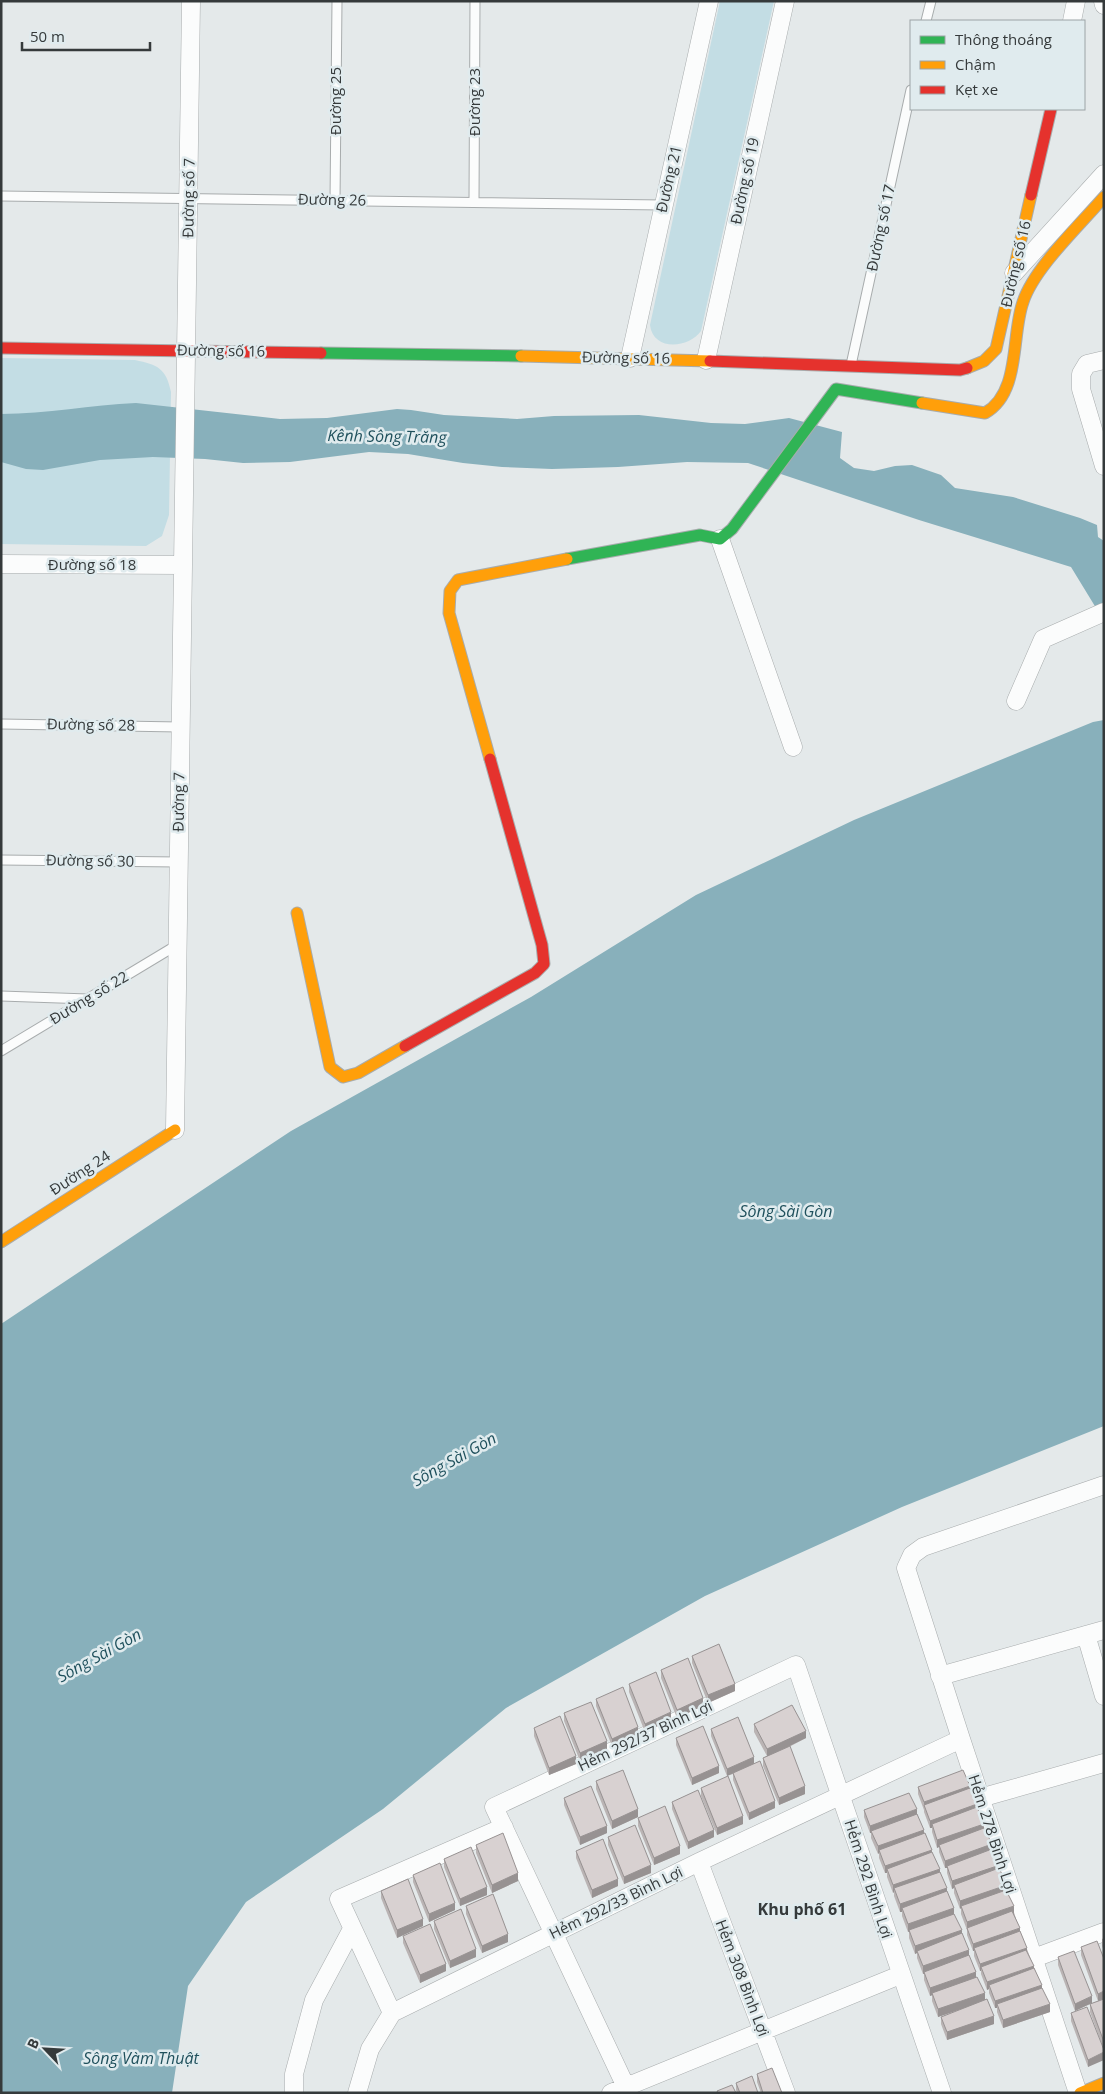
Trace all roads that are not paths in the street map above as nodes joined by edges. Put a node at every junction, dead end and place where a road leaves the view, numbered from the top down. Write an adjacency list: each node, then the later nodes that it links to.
1 (192, 1): 15 (street, Đường số 7)
2 (337, 1): 16 (lane, Đường 25)
3 (475, 1): 17 (lane, Đường 23)
4 (709, 1): 18 (street, Đường 21)
5 (785, 1): 23 (street, Đường số 19)
6 (931, 1): 8 (lane)
7 (1076, 1): 9 (street)
8 (926, 20)
9 (1072, 20)
10 (910, 95): 25 (lane, Đường số 17)
11 (1052, 110): 19 (street, Đường số 16)
12 (1104, 174): 19 (street)
13 (1, 196): 15 (lane, Đường 26)
14 (1104, 197): 28 (street)
15 (189, 199): 16 (lane, Đường 26); 21 (street, Đường số 7)
16 (335, 200): 17 (lane, Đường 26)
17 (474, 202): 18 (lane, Đường 26)
18 (663, 205): 22 (street, Đường 21)
19 (1014, 274): 25 (street, Đường số 16)
20 (1, 348): 21 (street, Đường số 16)
21 (186, 351): 22 (street, Đường số 16); 27 (street, Đường số 7)
22 (630, 358): 23 (street, Đường số 16)
23 (706, 360): 25 (street, Đường số 16)
24 (1104, 360): 26 (street)
25 (851, 366)
26 (1104, 466)
27 (183, 474): 30 (street, Đường 7)
28 (720, 539): 35 (street); 38 (street)
29 (1, 564): 30 (street, Đường số 18)
30 (182, 566): 34 (street, Đường 7)
31 (1104, 612): 32 (street)
32 (1016, 701)
33 (1, 724): 34 (lane, Đường số 28)
34 (180, 727): 37 (street, Đường 7)
35 (793, 747)
36 (1, 860): 37 (lane, Đường số 30)
37 (178, 862): 39 (street, Đường 7)
38 (297, 913)
39 (177, 945): 41 (lane, Đường số 22); 43 (street, Đường 7)
40 (1, 996): 41 (lane)
41 (88, 999): 42 (lane, Đường số 22)
42 (1, 1051)
43 (175, 1130): 44 (street, Đường 24)
44 (1, 1242)
45 (1104, 1485): 49 (street, Hẻm 278 Bình Lợi)
46 (1104, 1630): 47 (street)
47 (1086, 1635): 49 (street); 50 (street)
48 (796, 1665): 53 (street, Hẻm 292 Bình Lợi); 55 (street, Hẻm 292/37 Bình Lợi)
49 (940, 1676): 51 (street, Hẻm 278 Bình Lợi)
50 (1104, 1696)
51 (960, 1739): 53 (street, Hẻm 292/33 Bình Lợi); 54 (street, Hẻm 278 Bình Lợi)
52 (1104, 1763): 54 (street)
53 (840, 1795): 56 (street, Hẻm 292/33 Bình Lợi); 61 (street, Hẻm 292 Bình Lợi)
54 (980, 1798): 60 (street, Hẻm 278 Bình Lợi)
55 (504, 1827): 57 (street); 58 (street)
56 (699, 1862): 58 (street, Hẻm 292/33 Bình Lợi); 63 (street, Hẻm 308 Bình Lợi)
57 (352, 1929): 62 (street); 66 (street)
58 (555, 1932): 62 (street, Hẻm 292/33 Bình Lợi); 65 (street)
59 (1104, 1932): 60 (street)
60 (1034, 1958): 70 (street, Hẻm 278 Bình Lợi)
61 (900, 1975): 63 (street); 69 (street, Hẻm 292 Bình Lợi)
62 (392, 2013): 67 (street)
63 (762, 2031): 65 (street); 68 (street, Hẻm 308 Bình Lợi)
64 (1104, 2083): 70 (street)
65 (619, 2090)
66 (294, 2093)
67 (357, 2093)
68 (786, 2093)
69 (942, 2093)
70 (1079, 2093)

